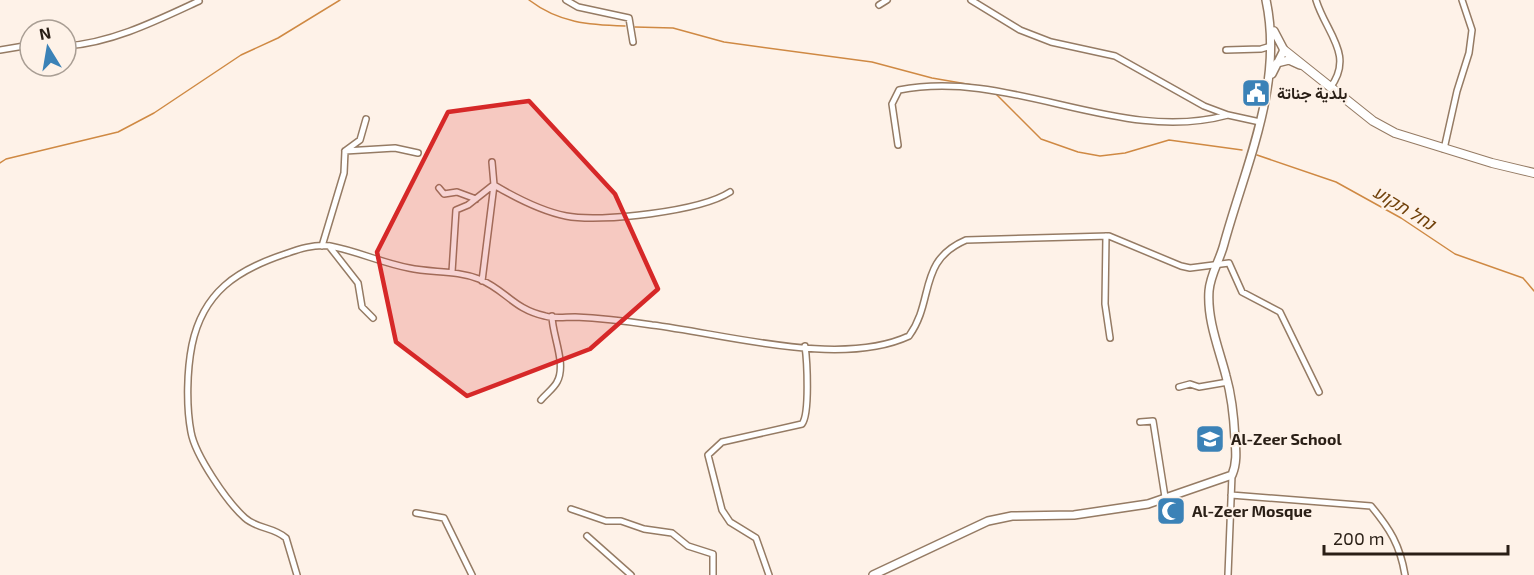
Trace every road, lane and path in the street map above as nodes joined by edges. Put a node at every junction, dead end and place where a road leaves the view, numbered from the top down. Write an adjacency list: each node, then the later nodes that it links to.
1 (566, 0): 10 (street)
2 (887, 0): 8 (street)
3 (971, 0): 20 (street)
4 (1266, 0): 9 (street)
5 (1316, 0): 19 (street)
6 (1462, 0): 24 (street)
7 (199, 1): 11 (street)
8 (879, 4)
9 (1273, 29): 12 (street); 16 (street)
10 (633, 42)
11 (78, 45)
12 (1273, 45): 15 (street); 16 (street); 17 (street)
13 (18, 46): 14 (street)
14 (0, 50)
15 (1226, 50)
16 (1284, 50): 17 (street); 18 (main road)
17 (1274, 60): 18 (street); 22 (street)
18 (1301, 65): 19 (main road)
19 (1330, 88): 24 (main road)
20 (1228, 115): 22 (street); 23 (street)
21 (366, 119): 25 (street)
22 (1260, 122): 36 (street)
23 (898, 145)
24 (1444, 149): 28 (main road)
25 (345, 151): 26 (street); 34 (street)
26 (418, 153)
27 (492, 162): 29 (street)
28 (1534, 173)
29 (494, 185): 31 (street); 32 (street); 38 (street)
30 (439, 188): 32 (street)
31 (730, 192)
32 (476, 199): 37 (street)
33 (1106, 236): 36 (street); 41 (street); 42 (street)
34 (322, 246): 35 (street); 54 (street)
35 (329, 246): 37 (street); 40 (street)
36 (1218, 263): 43 (street); 45 (street)
37 (452, 272): 38 (street)
38 (482, 280): 39 (street)
39 (552, 317): 42 (street); 46 (street)
40 (373, 318)
41 (1110, 338)
42 (805, 346): 58 (street)
43 (1228, 382): 44 (street); 48 (street)
44 (1179, 387)
45 (1320, 392)
46 (542, 400)
47 (1140, 422): 50 (street)
48 (1232, 475): 49 (street); 50 (street)
49 (1231, 495): 60 (street); 61 (street)
50 (1165, 497): 59 (street)
51 (571, 509): 57 (street)
52 (416, 513): 55 (street)
53 (587, 536): 56 (street)
54 (297, 575)
55 (472, 575)
56 (631, 575)
57 (713, 575)
58 (769, 575)
59 (873, 575)
60 (1228, 575)
61 (1405, 575)

